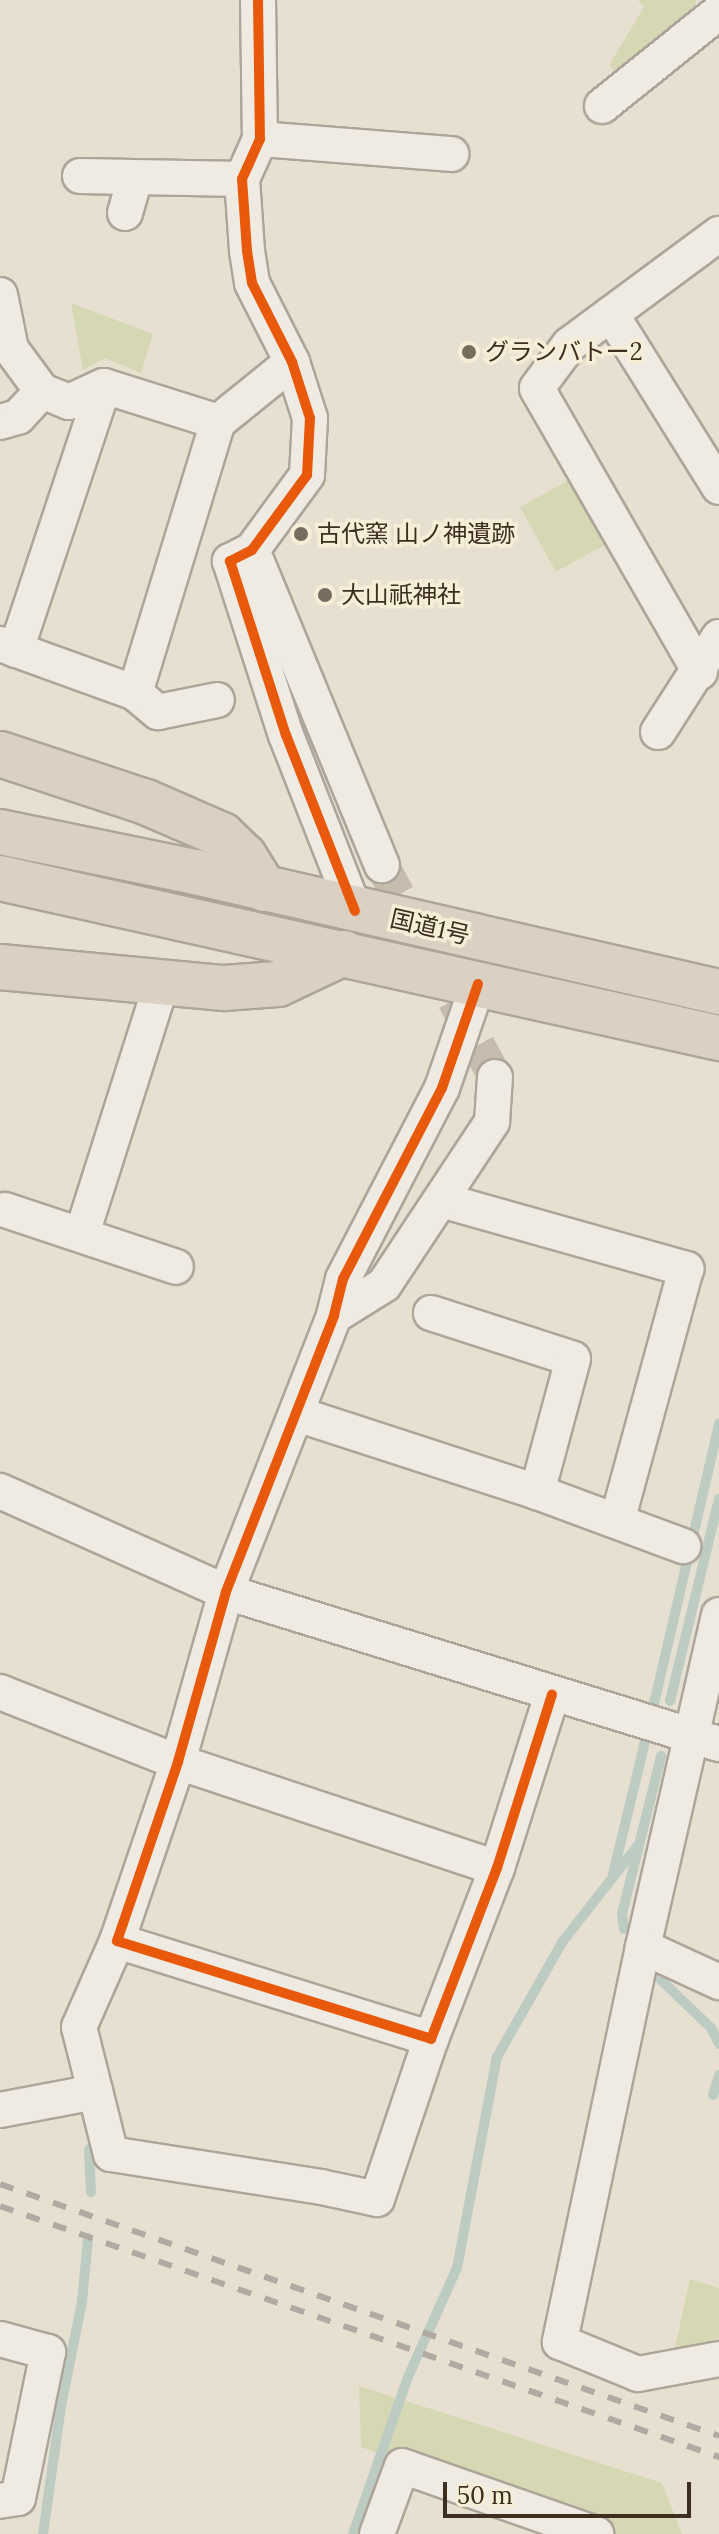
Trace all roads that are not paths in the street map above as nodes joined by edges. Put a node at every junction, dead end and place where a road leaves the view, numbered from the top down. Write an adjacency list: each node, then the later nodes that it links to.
1 (258, 0): 4 (street)
2 (719, 12): 3 (street)
3 (602, 106)
4 (260, 139): 5 (street); 8 (street)
5 (451, 154)
6 (80, 176): 7 (street)
7 (135, 177): 8 (street); 9 (street)
8 (242, 179): 13 (street)
9 (125, 213)
10 (719, 234): 12 (street)
11 (0, 295): 15 (street)
12 (611, 314): 18 (street); 22 (street)
13 (292, 362): 17 (street); 19 (street)
14 (104, 386): 15 (street); 17 (street); 21 (street)
15 (42, 391): 16 (street)
16 (0, 422)
17 (218, 422): 23 (street)
18 (719, 487)
19 (252, 550): 28 (street); 31 (street)
20 (719, 637): 22 (street)
21 (8, 647): 23 (street)
22 (700, 672): 25 (street)
23 (135, 693): 24 (street)
24 (217, 700)
25 (658, 732)
26 (0, 754): 30 (highway)
27 (0, 832): 30 (highway, 国道1号)
28 (382, 865)
29 (0, 878): 32 (highway, 国道1号)
30 (265, 889): 31 (highway, 国道1号)
31 (355, 911): 36 (highway, 国道1号)
32 (344, 953): 34 (highway, 国道1号); 35 (highway)
33 (0, 967): 35 (highway)
34 (478, 984): 37 (highway, 国道1号); 46 (street)
35 (161, 985): 43 (street)
36 (719, 992)
37 (667, 1026): 38 (highway, 国道1号); 39 (highway)
38 (719, 1038)
39 (719, 1048)
40 (495, 1077): 41 (street)
41 (441, 1200): 46 (street); 50 (street)
42 (5, 1210): 43 (street)
43 (82, 1234): 44 (street)
44 (176, 1267)
45 (431, 1313): 49 (street)
46 (334, 1316): 47 (street)
47 (297, 1414): 49 (street); 52 (street)
48 (0, 1491): 52 (street)
49 (537, 1492): 50 (street)
50 (617, 1521): 51 (street)
51 (683, 1546)
52 (226, 1592): 55 (street); 57 (street)
53 (719, 1615): 56 (street)
54 (0, 1692): 57 (street)
55 (552, 1695): 56 (street); 58 (street)
56 (705, 1741): 60 (street)
57 (178, 1762): 58 (street); 59 (street)
58 (497, 1868): 62 (street)
59 (117, 1941): 62 (street); 63 (street)
60 (643, 1947): 61 (street); 66 (street)
61 (719, 1982)
62 (431, 2039): 63 (street)
63 (95, 2092): 64 (street)
64 (0, 2110)
65 (0, 2339): 67 (street)
66 (719, 2359)
67 (0, 2501)
68 (377, 2534): 69 (street)
69 (596, 2534)

